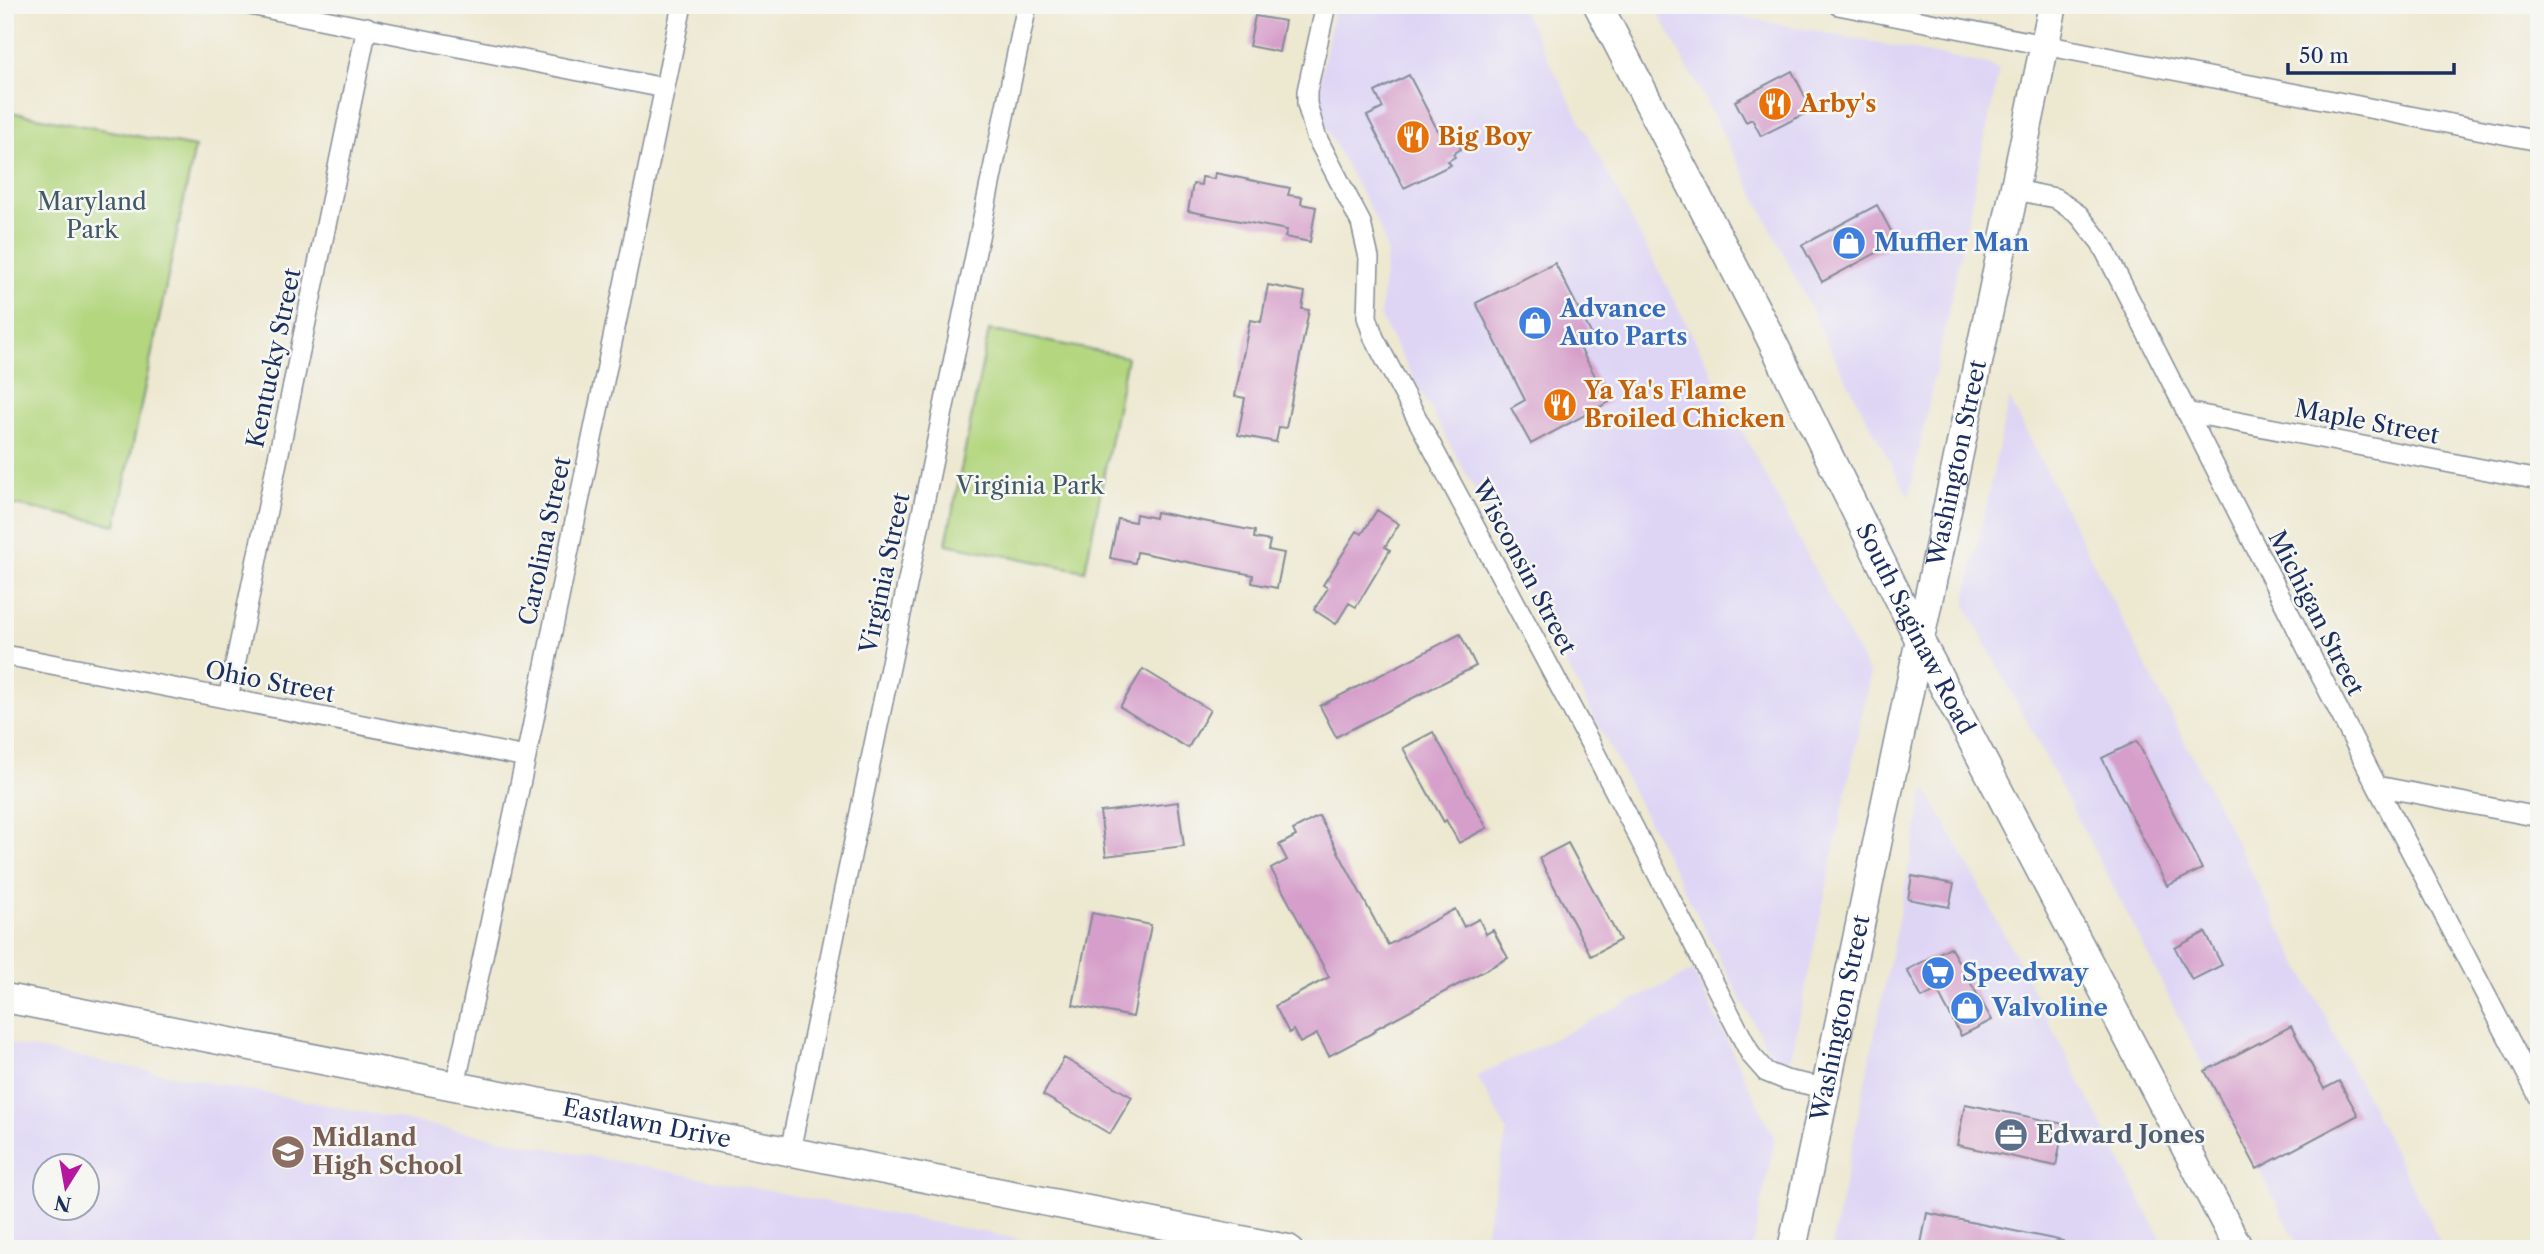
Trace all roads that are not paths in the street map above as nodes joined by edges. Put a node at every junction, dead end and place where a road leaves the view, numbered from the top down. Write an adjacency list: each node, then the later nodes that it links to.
1 (250, 5): 8 (street)
2 (682, 5): 10 (street, Carolina Street)
3 (1027, 5): 25 (street, Virginia Street)
4 (1326, 5): 23 (street, Wisconsin Street)
5 (1598, 5): 15 (street, South Saginaw Road)
6 (1838, 5): 9 (street)
7 (2053, 5): 9 (street, Washington Street)
8 (367, 27): 10 (street); 17 (street, Kentucky Street)
9 (2044, 46): 11 (street); 12 (street, Washington Street)
10 (664, 88): 18 (street, Carolina Street)
11 (2539, 141)
12 (2015, 190): 13 (street, Michigan Street); 15 (street, Washington Street)
13 (2186, 412): 14 (street, Maple Street); 19 (street, Michigan Street)
14 (2539, 480)
15 (1919, 639): 23 (street, Washington Street); 28 (street, South Saginaw Road)
16 (5, 655): 17 (street, Ohio Street)
17 (228, 699): 18 (street, Ohio Street)
18 (526, 757): 22 (street, Carolina Street)
19 (2377, 786): 20 (street); 24 (street, Michigan Street)
20 (2539, 817)
21 (5, 998): 22 (street, Eastlawn Drive)
22 (455, 1086): 25 (street, Eastlawn Drive)
23 (1825, 1088): 27 (street, Washington Street)
24 (2539, 1097)
25 (790, 1152): 26 (street, Eastlawn Drive)
26 (1288, 1249)
27 (1791, 1249)
28 (2239, 1249)

